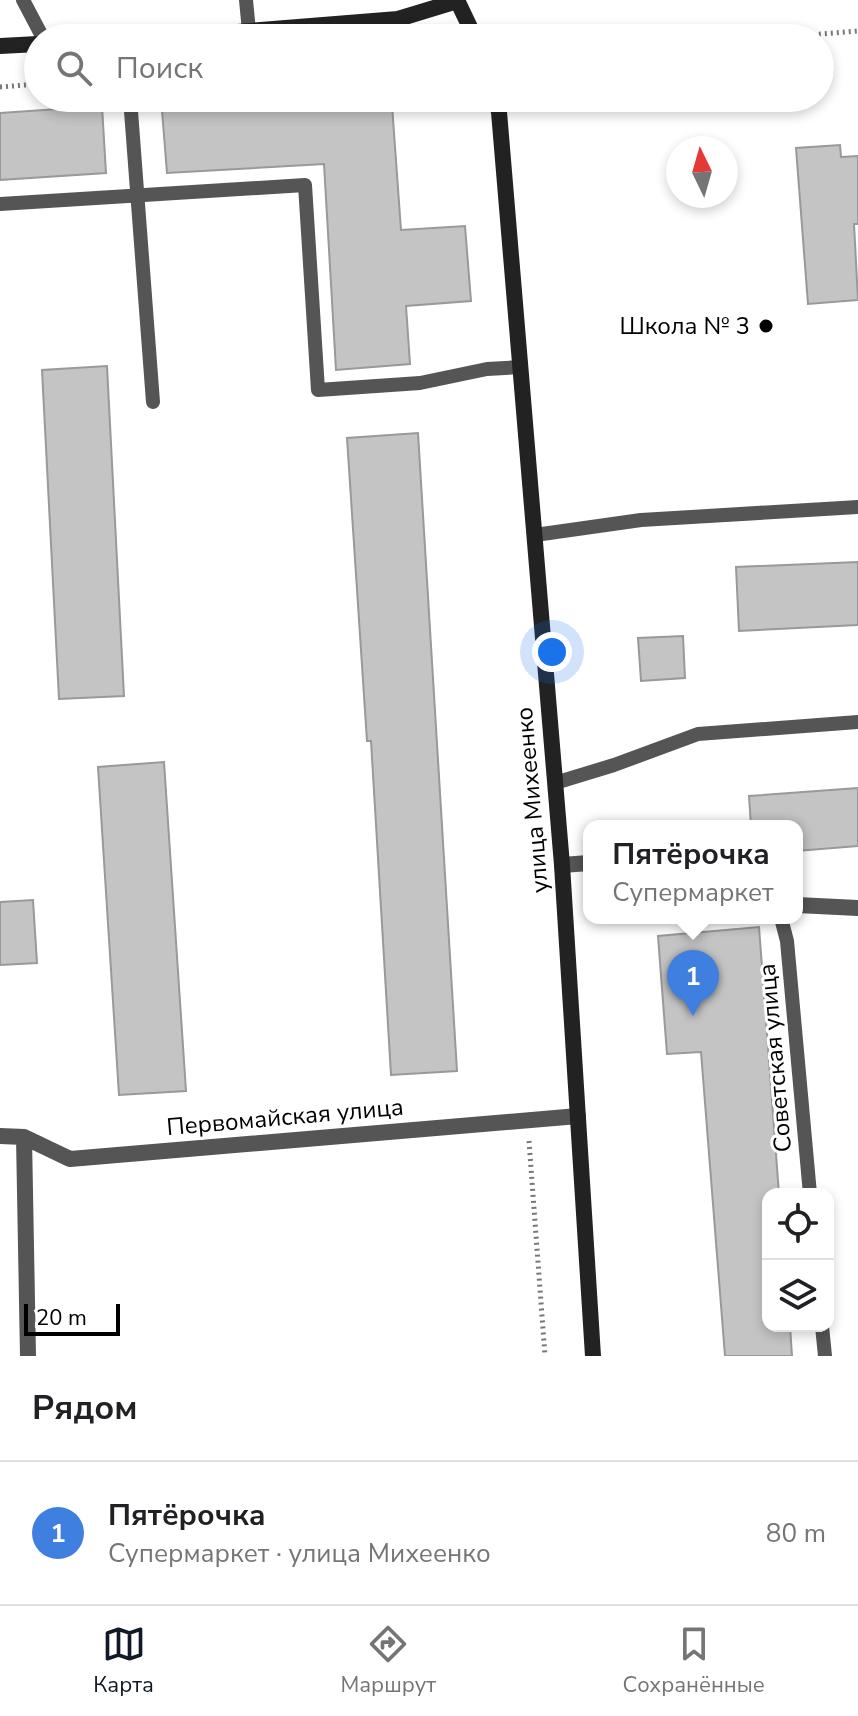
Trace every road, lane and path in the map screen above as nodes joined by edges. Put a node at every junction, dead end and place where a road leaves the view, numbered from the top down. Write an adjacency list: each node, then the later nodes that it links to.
1 (23, 0): 4 (lane)
2 (246, 0): 5 (lane)
3 (458, 0): 6 (street); 7 (street)
4 (36, 24)
5 (248, 24)
6 (336, 24)
7 (469, 24)
8 (858, 31): 9 (path)
9 (834, 33)
10 (24, 45): 11 (street)
11 (0, 46)
12 (24, 85): 13 (path)
13 (0, 87)
14 (131, 112): 16 (lane)
15 (499, 112): 18 (street, улица Михеенко)
16 (138, 195): 17 (lane); 18 (lane); 19 (lane)
17 (0, 204)
18 (521, 367): 21 (street, улица Михеенко)
19 (153, 402)
20 (858, 507): 21 (lane)
21 (535, 535): 23 (street, улица Михеенко)
22 (858, 722): 23 (lane)
23 (555, 783): 25 (street, улица Михеенко)
24 (583, 863): 25 (street)
25 (562, 865): 29 (street, улица Михеенко)
26 (803, 905): 27 (street)
27 (858, 908)
28 (783, 924): 33 (lane, Советская улица)
29 (578, 1116): 30 (street, Первомайская улица); 37 (street, улица Михеенко)
30 (528, 1120): 32 (street, Первомайская улица); 36 (path)
31 (0, 1136): 32 (street, Первомайская улица)
32 (24, 1137): 35 (street)
33 (809, 1188)
34 (823, 1332): 38 (lane)
35 (28, 1356)
36 (545, 1356)
37 (593, 1356)
38 (825, 1356)

